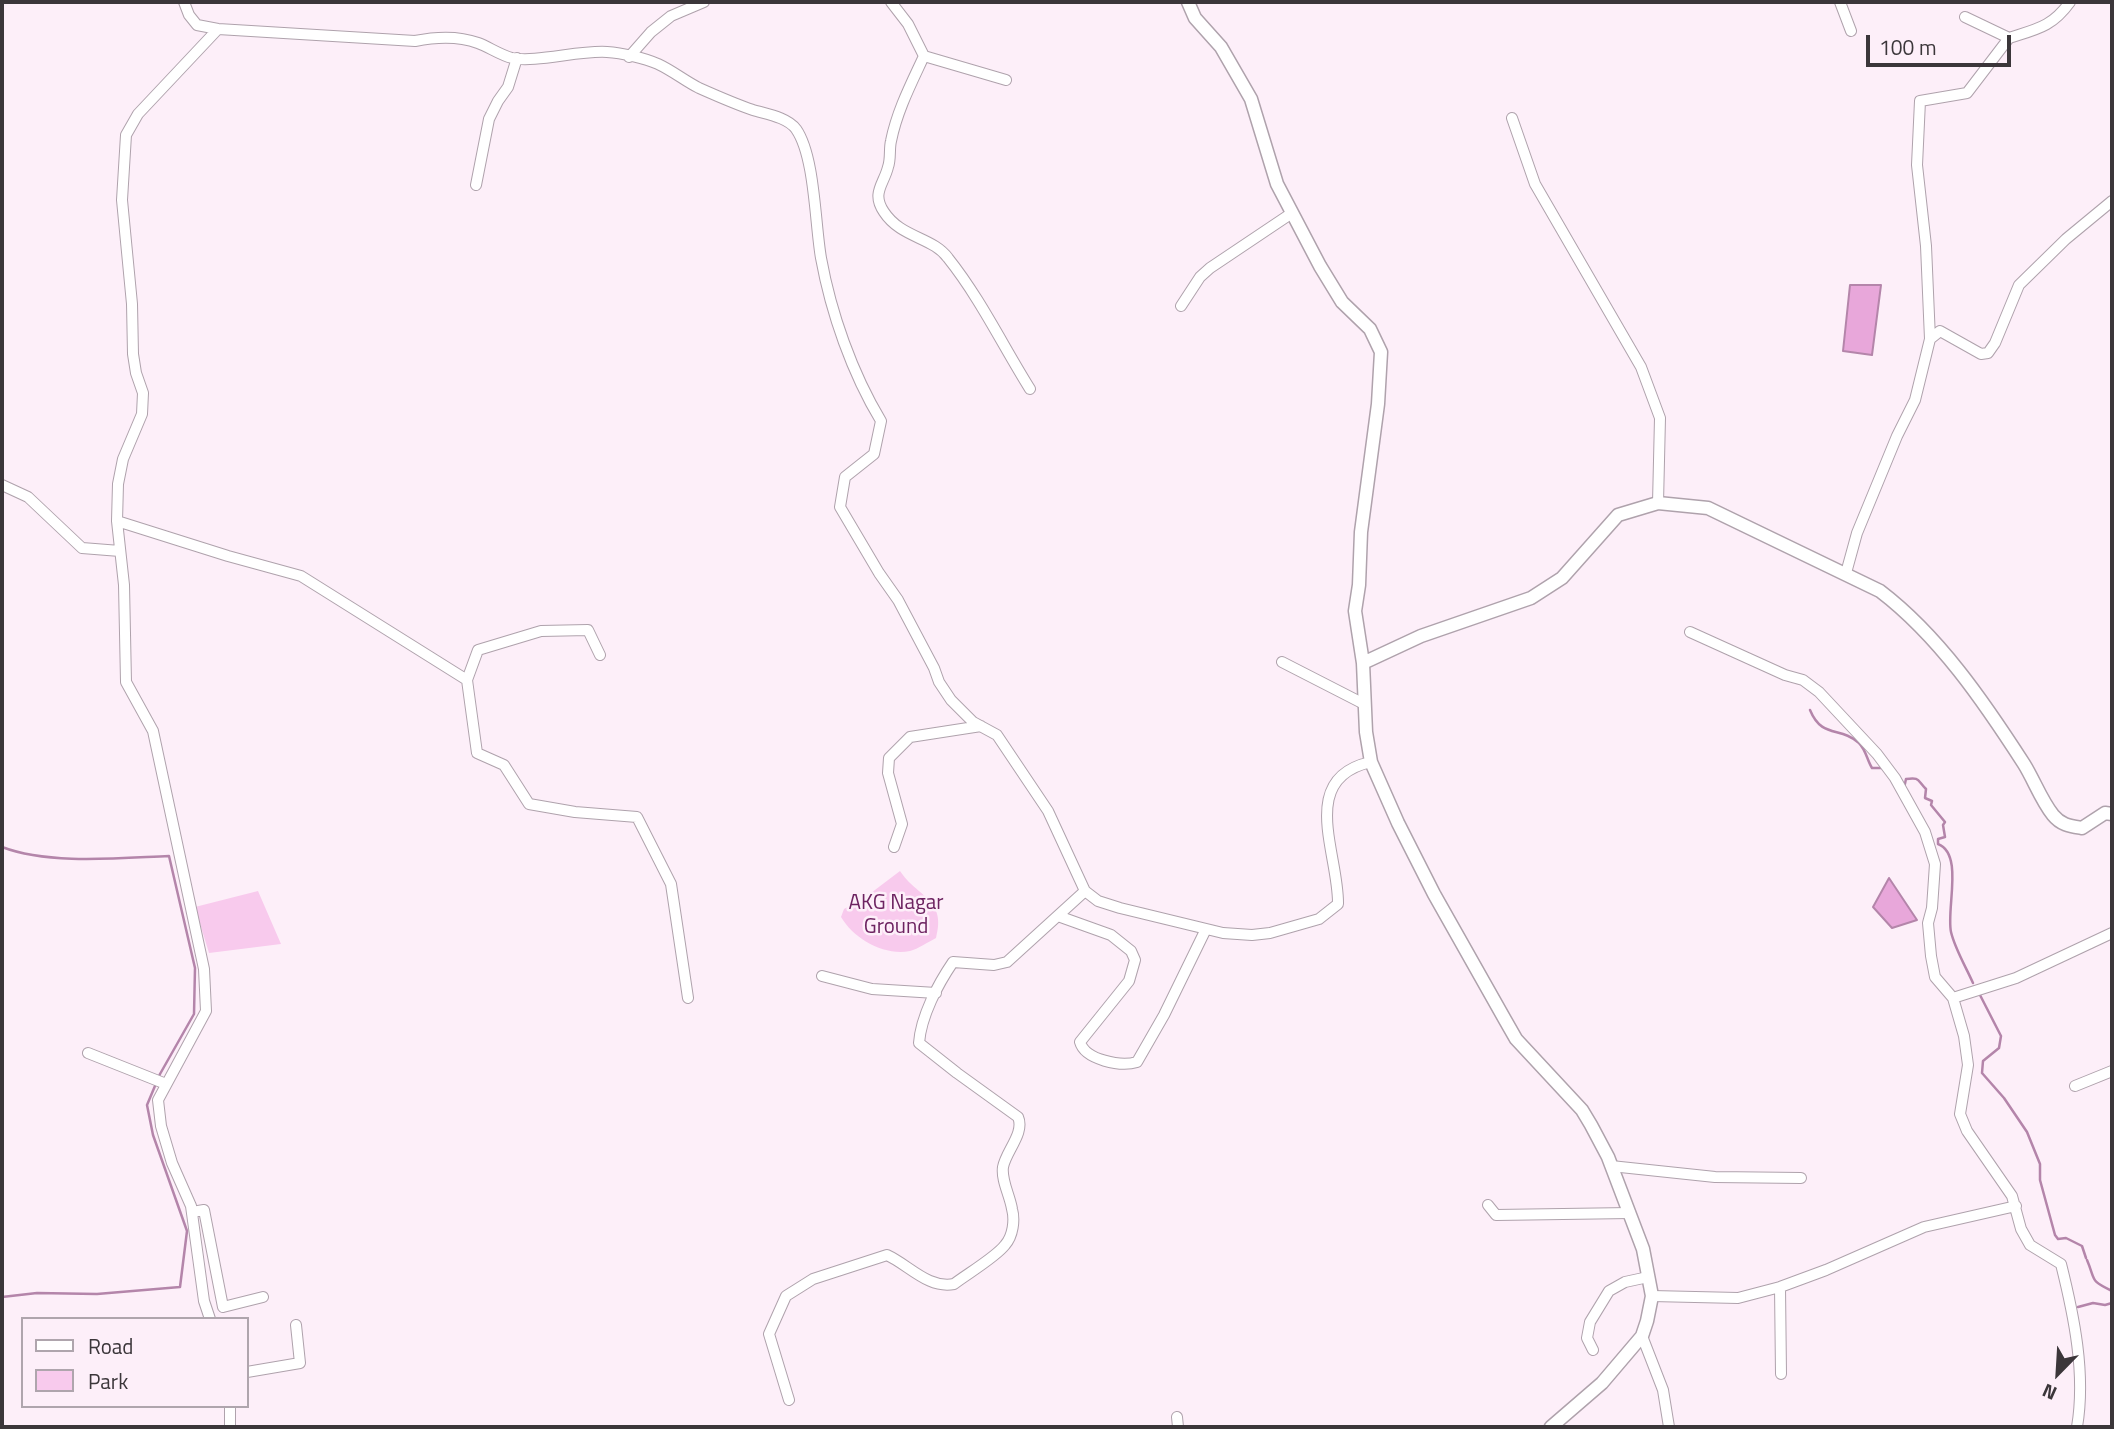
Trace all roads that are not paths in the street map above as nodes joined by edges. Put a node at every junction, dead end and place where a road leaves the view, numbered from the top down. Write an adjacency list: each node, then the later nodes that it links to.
1 (184, 2): 8 (street)
2 (704, 2): 12 (street)
3 (891, 2): 11 (street)
4 (1188, 2): 18 (main road)
5 (1840, 2): 9 (street)
6 (2070, 2): 10 (street)
7 (1965, 17): 10 (street)
8 (218, 29): 13 (street); 24 (street)
9 (1852, 31)
10 (2009, 38): 20 (street)
11 (924, 56): 14 (street); 21 (street)
12 (629, 57): 13 (street); 33 (street)
13 (517, 58): 16 (street)
14 (1006, 80)
15 (1512, 118): 23 (street)
16 (476, 185)
17 (2112, 201): 20 (street)
18 (1292, 214): 19 (street); 30 (main road)
19 (1181, 306)
20 (1930, 339): 26 (street)
21 (1030, 389)
22 (2, 485): 25 (street)
23 (1658, 503): 26 (main road); 30 (main road)
24 (117, 521): 25 (street); 31 (street)
25 (120, 551): 47 (street)
26 (1846, 573): 35 (main road)
27 (1690, 632): 44 (street)
28 (600, 655): 31 (street)
29 (1282, 662): 32 (street)
30 (1363, 663): 32 (main road)
31 (467, 680): 43 (street)
32 (1364, 704): 34 (main road)
33 (981, 726): 36 (street); 37 (street)
34 (1371, 762): 39 (street); 49 (main road)
35 (2112, 814)
36 (894, 847)
37 (1085, 891): 38 (street); 39 (street)
38 (1058, 916): 39 (street); 42 (street)
39 (1206, 929)
40 (2112, 933): 44 (street)
41 (822, 976): 42 (street)
42 (936, 993): 65 (street)
43 (688, 998)
44 (1953, 998): 52 (street)
45 (88, 1053): 47 (street)
46 (2112, 1071): 48 (street)
47 (166, 1084): 53 (street)
48 (2075, 1086)
49 (1611, 1166): 50 (street); 54 (main road)
50 (1801, 1178)
51 (1488, 1205): 54 (street)
52 (2016, 1206): 56 (street); 70 (street)
53 (192, 1212): 58 (street); 59 (street)
54 (1630, 1213): 55 (main road)
55 (1648, 1278): 57 (main road); 62 (street)
56 (1780, 1287): 57 (street); 64 (street)
57 (1651, 1296): 61 (main road)
58 (263, 1297)
59 (209, 1317)
60 (296, 1325): 63 (street)
61 (1642, 1336): 68 (main road); 69 (street)
62 (1593, 1350)
63 (248, 1371)
64 (1781, 1374)
65 (789, 1400)
66 (230, 1408): 67 (street)
67 (230, 1427)
68 (1551, 1427)
69 (1669, 1427)
70 (2077, 1427)

